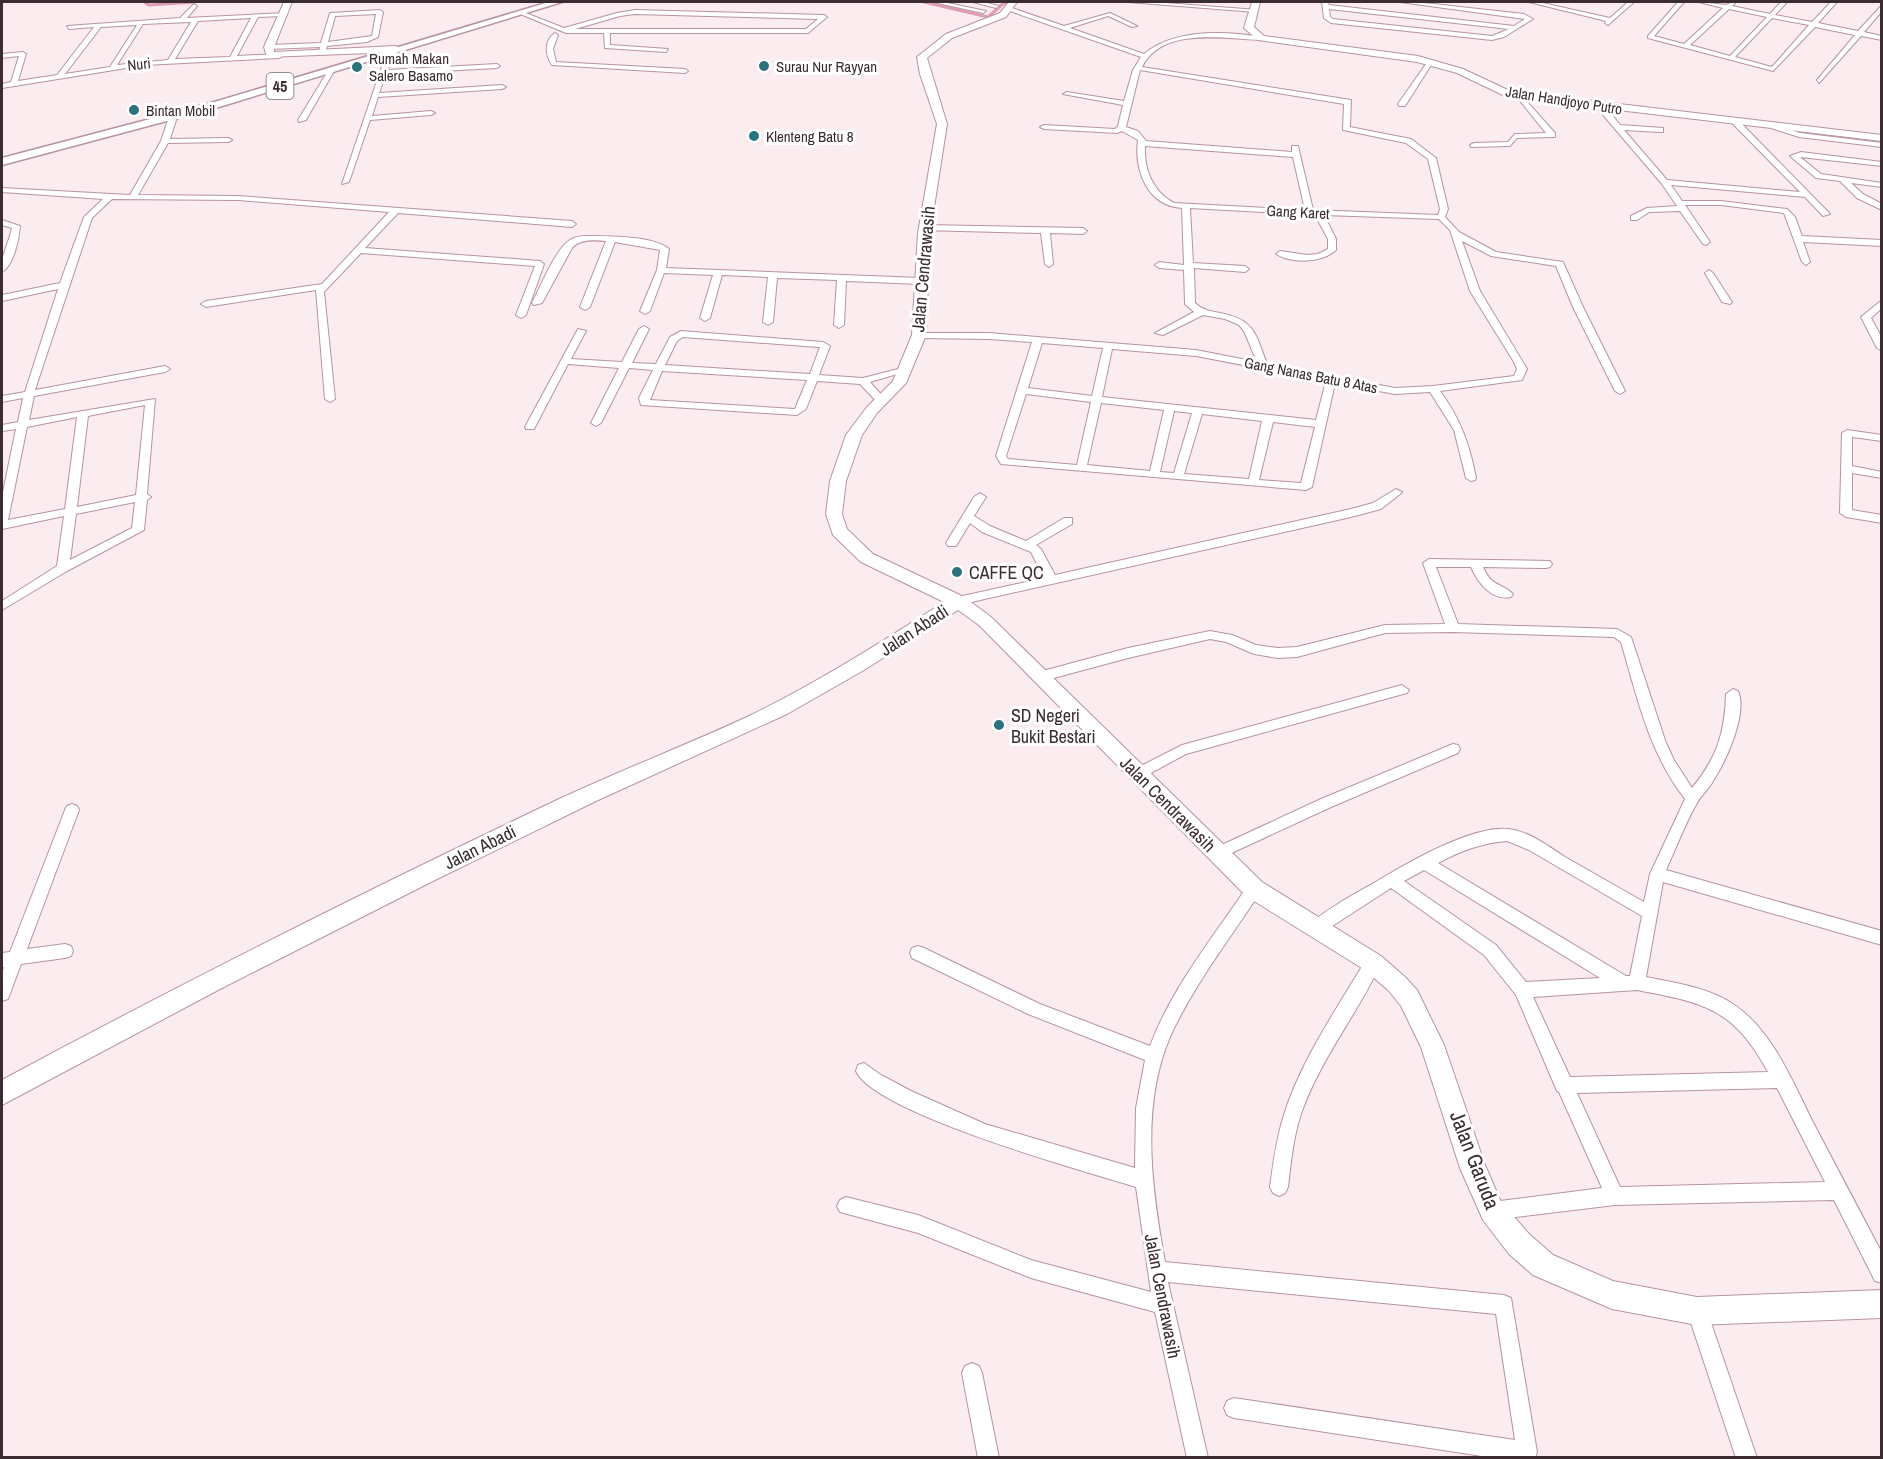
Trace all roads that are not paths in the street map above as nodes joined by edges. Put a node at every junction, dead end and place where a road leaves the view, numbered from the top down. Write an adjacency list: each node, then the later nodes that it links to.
1 (288, 2): 20 (street)
2 (557, 2): 21 (main road, 45)
3 (936, 2): 19 (street)
4 (976, 2): 16 (street)
5 (1131, 2): 17 (street)
6 (1403, 2): 32 (street)
7 (1532, 2): 8 (street)
8 (1631, 2)
9 (1681, 2): 39 (street)
10 (1702, 2): 14 (street)
11 (1784, 2): 23 (street)
12 (1834, 2): 28 (street)
13 (1326, 4): 32 (street); 32 (street)
14 (1731, 4): 23 (street); 39 (street)
15 (194, 6): 25 (street)
16 (1006, 6): 31 (street); 106 (street, Jalan Cendrawasih)
17 (1256, 6): 37 (street)
18 (1881, 7): 36 (street)
19 (983, 11)
20 (284, 14): 22 (street); 40 (street)
21 (516, 14): 34 (street); 42 (main road, 45)
22 (256, 15): 24 (street); 48 (street)
23 (1769, 16): 28 (street); 47 (street)
24 (196, 19): 25 (street); 49 (street)
25 (182, 20): 26 (street)
26 (141, 23): 27 (street); 52 (street)
27 (99, 25): 30 (street); 57 (street)
28 (1814, 25): 36 (street); 47 (street)
29 (1134, 26): 31 (street)
30 (69, 27)
31 (1064, 28): 46 (street)
32 (1514, 28)
33 (607, 30): 35 (street); 35 (street); 43 (street)
34 (553, 31): 35 (street); 55 (street)
35 (566, 31)
36 (1858, 34): 38 (street); 58 (street)
37 (1261, 38): 46 (street); 50 (street, Jalan Handjoyo Putro)
38 (1881, 38)
39 (1687, 45): 47 (street)
40 (269, 47): 41 (street); 45 (street)
41 (322, 48): 41 (street); 42 (street); 45 (street)
42 (396, 50): 54 (main road, 45); 56 (street)
43 (666, 50)
44 (2, 56): 59 (street)
45 (279, 56): 48 (street, Nuri)
46 (1145, 56): 53 (street)
47 (1731, 58)
48 (232, 59): 49 (street, Nuri)
49 (170, 62): 52 (street, Nuri)
50 (1431, 62): 64 (street, Jalan Handjoyo Putro); 66 (street)
51 (497, 66): 56 (street)
52 (113, 67): 57 (street, Nuri)
53 (1138, 68): 65 (street); 102 (street)
54 (331, 71): 69 (main road, 45); 71 (street)
55 (685, 71)
56 (383, 72): 63 (street)
57 (60, 76): 59 (street, Nuri)
58 (1819, 81)
59 (14, 84): 60 (street, Nuri)
60 (2, 86)
61 (502, 87): 63 (street)
62 (1067, 94): 65 (street)
63 (375, 95): 70 (street)
64 (1521, 97): 67 (street, Jalan Handjoyo Putro); 78 (street)
65 (1127, 104): 76 (street)
66 (1402, 104)
67 (1601, 107): 72 (street, Jalan Handjoyo Putro); 75 (street)
68 (432, 113): 70 (street)
69 (173, 117): 81 (street); 86 (main road, 45)
70 (368, 118): 89 (street)
71 (302, 120)
72 (1736, 123): 73 (street, Jalan Handjoyo Putro); 93 (street)
73 (1774, 126): 79 (street, Jalan Handjoyo Putro); 84 (street)
74 (1044, 127): 76 (street)
75 (1618, 127): 77 (street); 90 (street)
76 (1119, 130): 82 (street)
77 (1660, 130)
78 (1523, 136): 83 (street); 85 (street)
79 (1881, 138)
80 (228, 140): 81 (street)
81 (165, 141): 95 (street)
82 (1142, 143): 97 (street, Gang Karet); 100 (street)
83 (1474, 145)
84 (1881, 145)
85 (1539, 146)
86 (2, 162)
87 (1881, 164): 88 (street)
88 (1842, 179): 91 (street); 98 (street)
89 (345, 182)
90 (1665, 182): 93 (street); 96 (street)
91 (1881, 185)
92 (2, 190): 94 (street)
93 (1807, 195): 101 (street)
94 (110, 197): 95 (street); 130 (street)
95 (133, 197): 99 (street)
96 (1681, 206): 103 (street); 110 (street); 113 (street)
97 (1186, 207): 100 (street, Gang Karet); 121 (street)
98 (1881, 208)
99 (396, 210): 105 (street); 116 (street)
100 (1315, 213): 102 (street, Gang Karet); 117 (street)
101 (1826, 214)
102 (1441, 217): 109 (street, Gang Nanas Batu 8 Atas)
103 (1634, 218)
104 (2, 224): 112 (street)
105 (572, 224)
106 (924, 228): 107 (street); 129 (street, Jalan Cendrawasih)
107 (1045, 230): 108 (street); 119 (street)
108 (1083, 231)
109 (1456, 234): 162 (street, Gang Nanas Batu 8 Atas); 164 (street)
110 (1801, 239): 115 (street); 118 (street)
111 (611, 240): 124 (street); 134 (street); 137 (street)
112 (14, 241): 114 (street); 122 (street)
113 (1706, 242)
114 (2, 243)
115 (1881, 243)
116 (359, 250): 131 (street); 140 (street)
117 (1280, 254)
118 (1806, 262)
119 (1049, 264)
120 (1159, 266): 121 (street)
121 (1190, 266): 123 (street); 139 (street)
122 (2, 268)
123 (1245, 269)
124 (661, 270): 126 (street); 138 (street)
125 (1709, 273): 133 (street)
126 (718, 274): 127 (street); 142 (street)
127 (773, 276): 128 (street); 144 (street)
128 (842, 279): 129 (street); 145 (street)
129 (920, 281): 149 (street, Jalan Cendrawasih)
130 (64, 285): 132 (street); 165 (street)
131 (325, 286): 136 (street); 167 (street)
132 (2, 298)
133 (1727, 302)
134 (537, 303)
135 (1881, 303): 141 (street)
136 (206, 304)
137 (585, 307)
138 (645, 311)
139 (1203, 311): 148 (street); 154 (street)
140 (521, 315)
141 (1866, 317): 143 (street); 152 (street)
142 (705, 318)
143 (1881, 318)
144 (768, 322)
145 (838, 325)
146 (645, 329): 155 (street)
147 (581, 331): 153 (street)
148 (1160, 333)
149 (918, 335): 150 (street, Gang Nanas Batu 8 Atas); 158 (street, Jalan Cendrawasih)
150 (1038, 340): 151 (street, Gang Nanas Batu 8 Atas); 163 (street)
151 (1108, 346): 154 (street, Gang Nanas Batu 8 Atas); 168 (street)
152 (1881, 348)
153 (564, 362): 155 (street); 177 (street)
154 (1263, 365): 160 (street, Gang Nanas Batu 8 Atas)
155 (625, 366): 157 (street); 174 (street)
156 (165, 369): 165 (street)
157 (659, 369): 159 (street); 159 (street); 159 (street)
158 (906, 370): 161 (street); 169 (street, Jalan Cendrawasih)
159 (812, 377): 161 (street)
160 (1331, 379): 162 (street, Gang Nanas Batu 8 Atas); 176 (street)
161 (863, 381): 169 (street)
162 (1432, 389): 185 (street)
163 (1023, 391): 168 (street); 181 (street)
164 (1620, 391)
165 (29, 394): 166 (street); 175 (street)
166 (2, 399)
167 (330, 399)
168 (1098, 399): 170 (street); 181 (street)
169 (881, 400): 202 (street, Jalan Cendrawasih)
170 (1170, 408): 171 (street); 182 (street)
171 (1197, 412): 173 (street); 184 (street)
172 (83, 413): 175 (street); 188 (street); 190 (street)
173 (1268, 419): 176 (street); 186 (street)
174 (596, 423)
175 (23, 424): 178 (street); 194 (street)
176 (1320, 424): 186 (street)
177 (530, 427)
178 (2, 428)
179 (1881, 438): 180 (street)
180 (1846, 468): 183 (street); 192 (street)
181 (1081, 469): 182 (street)
182 (1154, 475): 184 (street)
183 (1881, 475)
184 (1178, 477): 186 (street)
185 (1471, 478)
186 (1253, 483)
187 (1396, 492): 200 (street)
188 (143, 497): 190 (street); 199 (street)
189 (980, 497): 191 (street)
190 (70, 512): 194 (street); 199 (street)
191 (968, 517): 195 (street); 196 (street)
192 (1881, 519)
193 (1068, 521): 196 (street)
194 (2, 523)
195 (952, 543)
196 (1028, 545): 200 (street)
197 (1475, 564): 198 (street); 201 (street); 204 (street)
198 (1546, 564)
199 (63, 568): 203 (street)
200 (1051, 579): 202 (street)
201 (1507, 594)
202 (958, 601): 205 (street, Jalan Cendrawasih); 231 (street, Jalan Abadi)
203 (2, 606)
204 (1453, 628): 205 (street); 210 (street)
205 (1039, 677): 209 (street, Jalan Cendrawasih)
206 (1402, 690): 209 (street)
207 (1733, 694): 210 (street)
208 (1454, 749): 212 (street)
209 (1138, 774): 212 (street, Jalan Cendrawasih)
210 (1692, 798): 214 (street)
211 (72, 810): 222 (street)
212 (1218, 853): 216 (street, Jalan Cendrawasih)
213 (1425, 863): 215 (street); 217 (street); 224 (street)
214 (1657, 874): 217 (street); 219 (street)
215 (1392, 880): 218 (street); 225 (street)
216 (1254, 889): 218 (street, Jalan Garuda); 227 (street, Jalan Cendrawasih)
217 (1648, 912): 224 (street)
218 (1315, 929): 223 (street, Jalan Garuda)
219 (1881, 938)
220 (64, 951): 222 (street)
221 (918, 953): 227 (street)
222 (8, 959): 226 (street)
223 (1373, 963): 233 (street); 237 (street, Jalan Garuda)
224 (1631, 984): 225 (street); 229 (street)
225 (1522, 990): 230 (street)
226 (2, 994)
227 (1155, 1056): 232 (street, Jalan Cendrawasih)
228 (864, 1071): 232 (street)
229 (1782, 1080): 230 (street); 234 (street)
230 (1563, 1085): 235 (street)
231 (2, 1093)
232 (1144, 1180): 238 (street, Jalan Cendrawasih)
233 (1279, 1187)
234 (1839, 1191): 235 (street); 239 (street)
235 (1615, 1196): 237 (street)
236 (846, 1206): 240 (street)
237 (1492, 1211): 242 (street, Jalan Garuda)
238 (1156, 1271): 240 (street, Jalan Cendrawasih); 244 (street)
239 (1881, 1274)
240 (1161, 1304): 246 (street, Jalan Cendrawasih)
241 (1881, 1304): 242 (street, Jalan Garuda)
242 (1697, 1311): 247 (street)
243 (972, 1373): 245 (street)
244 (1234, 1408)
245 (988, 1458)
246 (1198, 1458)
247 (1748, 1458)

